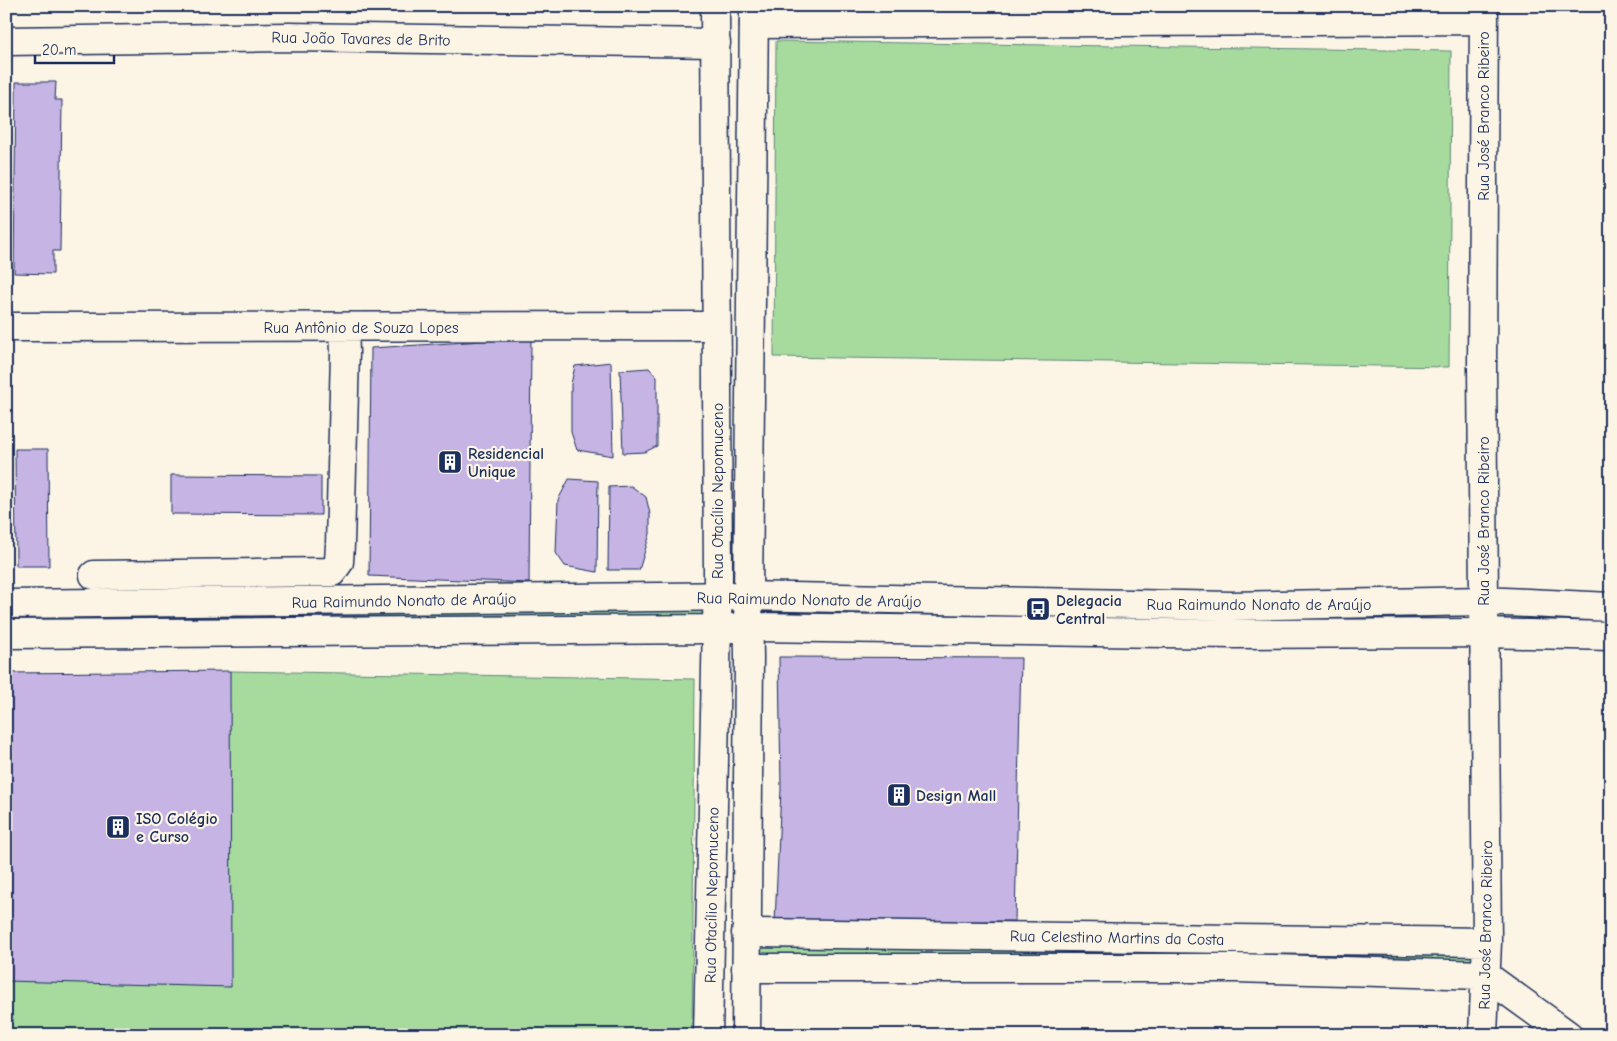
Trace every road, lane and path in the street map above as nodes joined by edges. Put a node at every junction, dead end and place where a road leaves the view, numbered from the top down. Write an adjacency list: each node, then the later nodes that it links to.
1 (715, 6): 5 (street, Rua Otacílio Nepomuceno)
2 (1484, 13): 3 (street); 12 (street, Rua José Branco Ribeiro)
3 (754, 15): 10 (street, Rua Otacílio Nepomuceno)
4 (6, 41): 5 (street, Rua João Tavares de Brito)
5 (716, 43): 6 (street, Rua Otacílio Nepomuceno)
6 (716, 326): 8 (street, Rua Antônio de Souza Lopes); 11 (street, Rua Otacílio Nepomuceno)
7 (6, 327): 8 (street, Rua Antônio de Souza Lopes)
8 (344, 340): 9 (street)
9 (94, 575)
10 (748, 596): 11 (street, Rua Raimundo Nonato de Araújo); 12 (street, Rua Raimundo Nonato de Araújo); 15 (street, Rua Otacílio Nepomuceno)
11 (717, 597): 13 (street, Rua Raimundo Nonato de Araújo); 16 (street, Rua Otacílio Nepomuceno)
12 (1484, 601): 14 (street, Rua Raimundo Nonato de Araújo); 17 (street, Rua José Branco Ribeiro)
13 (6, 604)
14 (1611, 607)
15 (749, 627): 16 (street, Rua Raimundo Nonato de Araújo); 17 (street, Rua Raimundo Nonato de Araújo); 20 (street, Rua Otacílio Nepomuceno)
16 (717, 629): 18 (street, Rua Raimundo Nonato de Araújo); 26 (street, Rua Otacílio Nepomuceno)
17 (1484, 633): 19 (street, Rua Raimundo Nonato de Araújo); 22 (street, Rua José Branco Ribeiro)
18 (6, 634)
19 (1611, 636)
20 (746, 933): 21 (street, Rua Celestino Martins da Costa); 23 (street, Rua Otacílio Nepomuceno)
21 (1233, 939): 22 (street, Rua Celestino Martins da Costa); 24 (street)
22 (1487, 942): 25 (street, Rua José Branco Ribeiro)
23 (746, 968): 24 (street, Rua Celestino Martins da Costa); 27 (street, Rua Otacílio Nepomuceno)
24 (1236, 968): 25 (street, Rua Celestino Martins da Costa)
25 (1485, 975): 28 (street, Rua José Branco Ribeiro); 29 (street)
26 (708, 1035)
27 (746, 1035)
28 (1483, 1035)
29 (1568, 1035)

